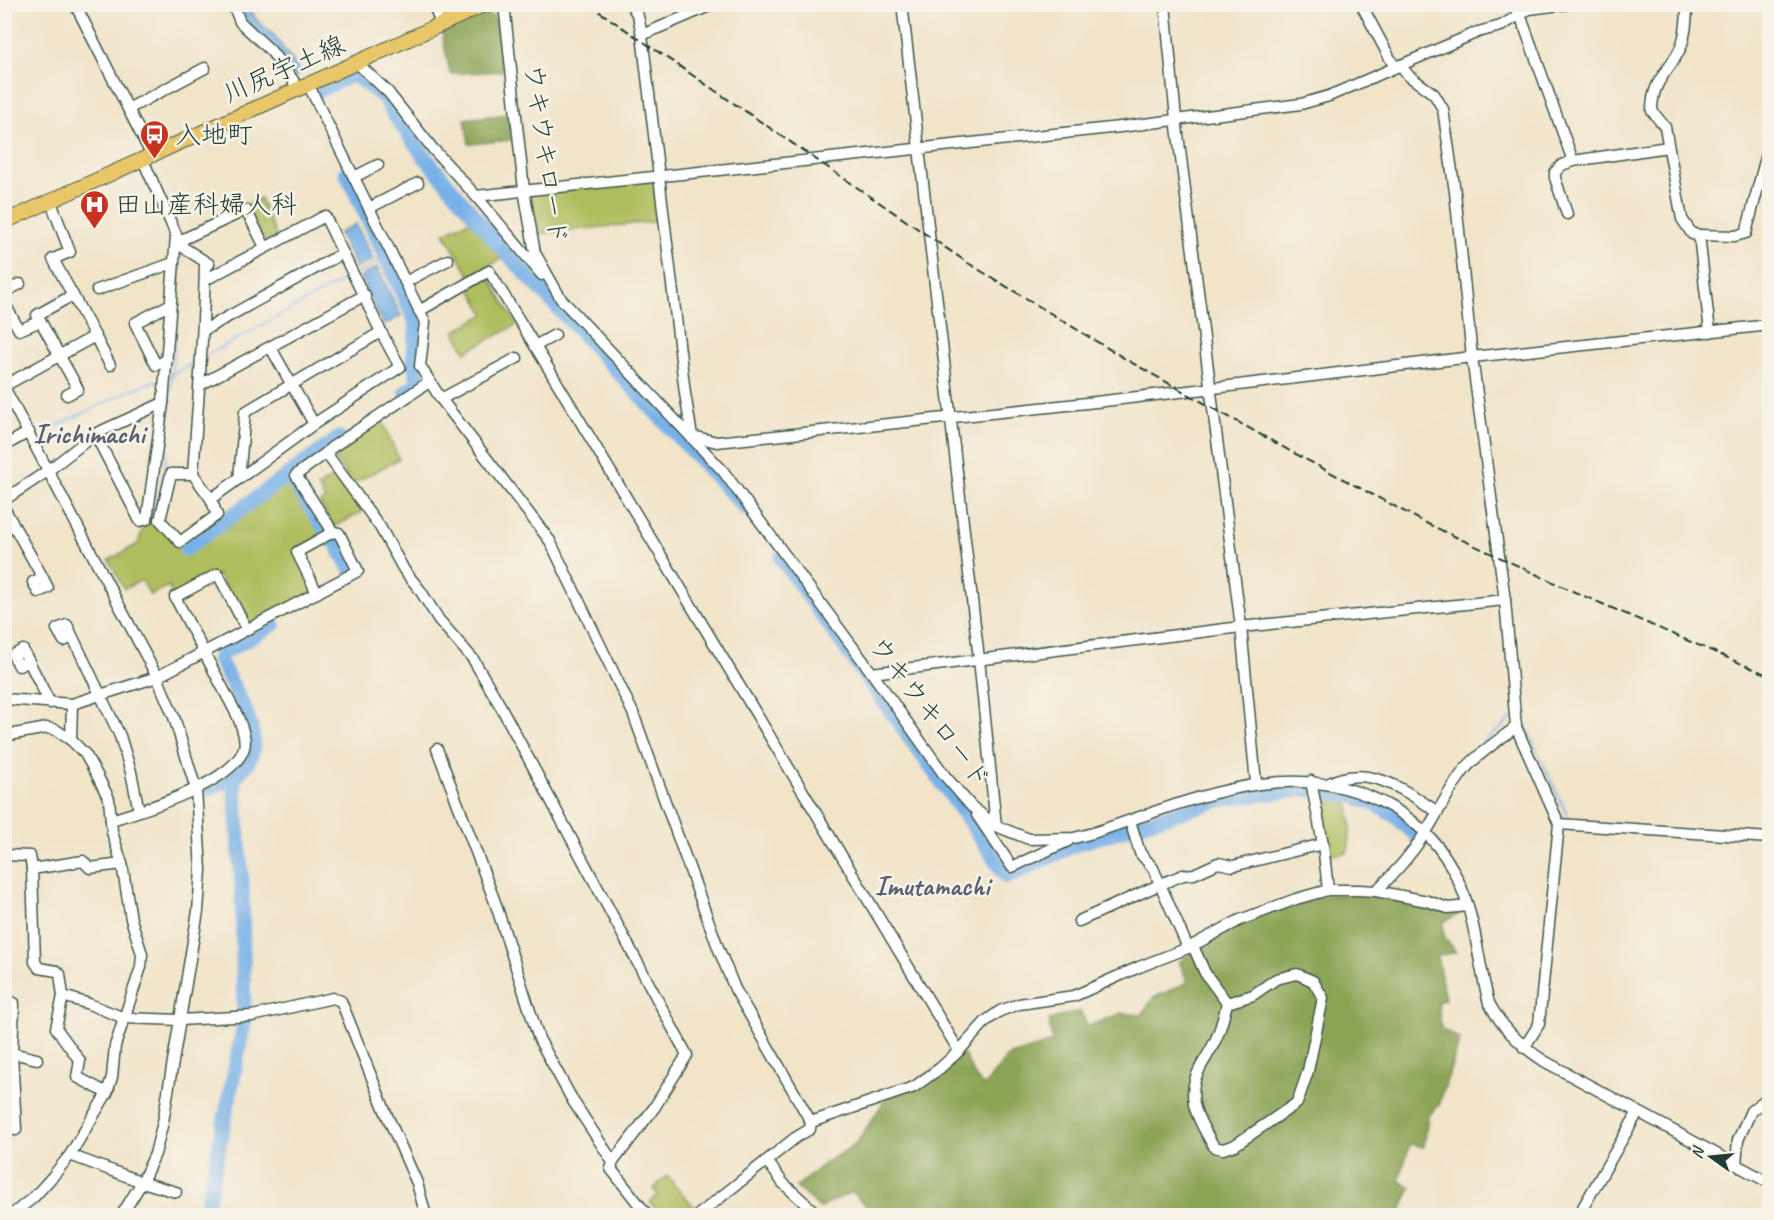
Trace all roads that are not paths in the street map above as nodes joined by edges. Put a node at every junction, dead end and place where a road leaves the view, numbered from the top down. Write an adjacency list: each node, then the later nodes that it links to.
1 (75, 4): 21 (street)
2 (233, 4): 20 (street)
3 (433, 4): 15 (street)
4 (486, 4): 15 (main road, 川尻宇土線)
5 (504, 4): 32 (street, ウキウキロード)
6 (631, 4): 16 (street)
7 (714, 4): 16 (street)
8 (902, 4): 25 (street)
9 (1165, 4): 22 (street)
10 (1361, 4): 18 (street)
11 (1513, 4): 14 (street)
12 (1569, 4): 14 (street)
13 (1687, 4): 24 (street)
14 (1518, 16): 18 (street); 27 (street)
15 (441, 24): 17 (main road, 川尻宇土線)
16 (642, 35): 30 (street)
17 (356, 62): 20 (main road, 川尻宇土線); 33 (street)
18 (1397, 66): 22 (street); 67 (street)
19 (205, 68): 21 (street)
20 (302, 86): 26 (main road, 川尻宇土線); 29 (street)
21 (128, 109): 26 (street)
22 (1176, 119): 25 (street); 75 (street)
23 (1770, 142): 38 (street)
24 (1668, 147): 27 (street); 38 (street)
25 (919, 148): 30 (street); 79 (street)
26 (148, 158): 34 (main road, 川尻宇土線); 39 (street)
27 (1573, 161): 36 (street)
28 (378, 165): 29 (street)
29 (354, 177): 35 (street)
30 (658, 178): 32 (street); 83 (street)
31 (418, 183): 35 (street)
32 (524, 190): 33 (street); 53 (street, ウキウキロード)
33 (476, 196): 53 (street)
34 (51, 202): 37 (main road, 川尻宇土線); 51 (street)
35 (369, 208): 47 (street)
36 (1567, 214)
37 (4, 222)
38 (1700, 236): 61 (street)
39 (177, 239): 40 (street); 43 (street); 44 (street)
40 (265, 247): 41 (street); 45 (street)
41 (343, 253): 52 (street); 59 (street)
42 (448, 261): 47 (street)
43 (205, 262): 45 (street); 46 (street)
44 (173, 263): 49 (street); 55 (street)
45 (224, 270): 46 (street)
46 (205, 280): 59 (street)
47 (405, 282): 56 (street)
48 (20, 284): 50 (street)
49 (97, 290)
50 (4, 292)
51 (73, 295): 57 (street); 63 (street)
52 (365, 295): 60 (street); 65 (street)
53 (561, 299): 83 (street, ウキウキロード)
54 (4, 302): 57 (street)
55 (171, 304): 69 (street); 69 (street)
56 (419, 311): 64 (street); 71 (street)
57 (41, 321): 66 (street)
58 (1770, 325): 61 (street)
59 (204, 330): 72 (street)
60 (381, 332): 73 (street); 80 (street)
61 (1710, 332): 67 (street)
62 (555, 335): 64 (street)
63 (95, 336): 66 (street); 70 (street)
64 (535, 346): 142 (street)
65 (271, 348): 72 (street); 73 (street)
66 (60, 355): 74 (street); 76 (street)
67 (1472, 357): 75 (street); 95 (street)
68 (517, 358): 77 (street)
69 (167, 360): 78 (street)
70 (110, 365)
71 (429, 382): 77 (street); 85 (street)
72 (200, 385): 87 (street)
73 (293, 385): 80 (street); 88 (street)
74 (4, 386): 81 (street)
75 (1212, 389): 79 (street); 96 (street)
76 (67, 395)
77 (441, 399): 148 (street)
78 (163, 403): 82 (street); 82 (street)
79 (950, 417): 83 (street); 100 (street)
80 (314, 424): 88 (street)
81 (29, 432): 84 (street); 86 (street)
82 (95, 434): 86 (street)
83 (692, 436): 102 (street, ウキウキロード)
84 (4, 446)
85 (326, 453): 92 (street); 152 (street)
86 (49, 470): 90 (street); 103 (street)
87 (193, 474): 89 (street); 89 (street)
88 (239, 479): 89 (street)
89 (211, 499)
90 (4, 500)
91 (4, 508): 93 (street)
92 (333, 532): 94 (street); 94 (street)
93 (43, 578)
94 (317, 593): 97 (street)
95 (1504, 600): 96 (street); 108 (street)
96 (1241, 627): 100 (street); 113 (street)
97 (247, 630): 99 (street); 99 (street)
98 (72, 637): 104 (street)
99 (205, 652): 103 (street); 115 (street)
100 (979, 659): 102 (street); 122 (street)
101 (29, 661): 106 (street)
102 (872, 673): 116 (street, ウキウキロード)
103 (157, 677): 104 (street); 115 (street)
104 (102, 696): 107 (street); 117 (street)
105 (4, 699): 106 (street)
106 (50, 703): 107 (street)
107 (72, 704): 110 (street)
108 (1516, 727): 118 (street); 121 (street)
109 (4, 736): 110 (street)
110 (71, 740): 119 (street)
111 (437, 749): 152 (street)
112 (1311, 781): 113 (street, ウキウキロード); 114 (street, ウキウキロード); 126 (street)
113 (1256, 783): 120 (street, ウキウキロード)
114 (1329, 783): 118 (street); 123 (street, ウキウキロード)
115 (196, 789): 117 (street); 140 (street)
116 (970, 806): 122 (street, ウキウキロード); 124 (street)
117 (139, 811): 119 (street)
118 (1436, 811): 123 (street)
119 (111, 820): 128 (street)
120 (1130, 821): 124 (street, ウキウキロード); 130 (street)
121 (1558, 824): 125 (street); 141 (street)
122 (996, 826): 124 (street, ウキウキロード)
123 (1425, 833): 132 (street); 133 (street, ウキウキロード)
124 (1074, 838)
125 (1770, 838)
126 (1323, 844): 130 (street); 131 (street)
127 (4, 855): 129 (street)
128 (122, 864): 129 (street); 139 (street)
129 (32, 869): 136 (street)
130 (1161, 884): 134 (street); 135 (street)
131 (1328, 890): 132 (street); 135 (street)
132 (1376, 891): 133 (street)
133 (1468, 906): 141 (street, ウキウキロード)
134 (1079, 921)
135 (1190, 947): 138 (street); 142 (street)
136 (63, 996): 139 (street); 145 (street)
137 (4, 998): 143 (street)
138 (1227, 1004): 138 (street)
139 (124, 1018): 140 (street); 145 (street)
140 (180, 1020): 154 (street); 159 (street)
141 (1524, 1048): 147 (street, ウキウキロード)
142 (959, 1051): 148 (street)
143 (12, 1053): 144 (street); 149 (street)
144 (37, 1059)
145 (107, 1093): 150 (street)
146 (1770, 1096): 153 (street)
147 (1638, 1112): 153 (street, ウキウキロード); 163 (street)
148 (811, 1122): 151 (street)
149 (4, 1130)
150 (70, 1155): 154 (street); 157 (street)
151 (767, 1161): 161 (street); 162 (street)
152 (614, 1162): 160 (street)
153 (1736, 1165): 155 (street, ウキウキロード)
154 (142, 1182): 156 (street); 158 (street)
155 (1770, 1183)
156 (176, 1192)
157 (10, 1215)
158 (121, 1215)
159 (426, 1215)
160 (648, 1215)
161 (697, 1215)
162 (819, 1215)
163 (1578, 1215)

